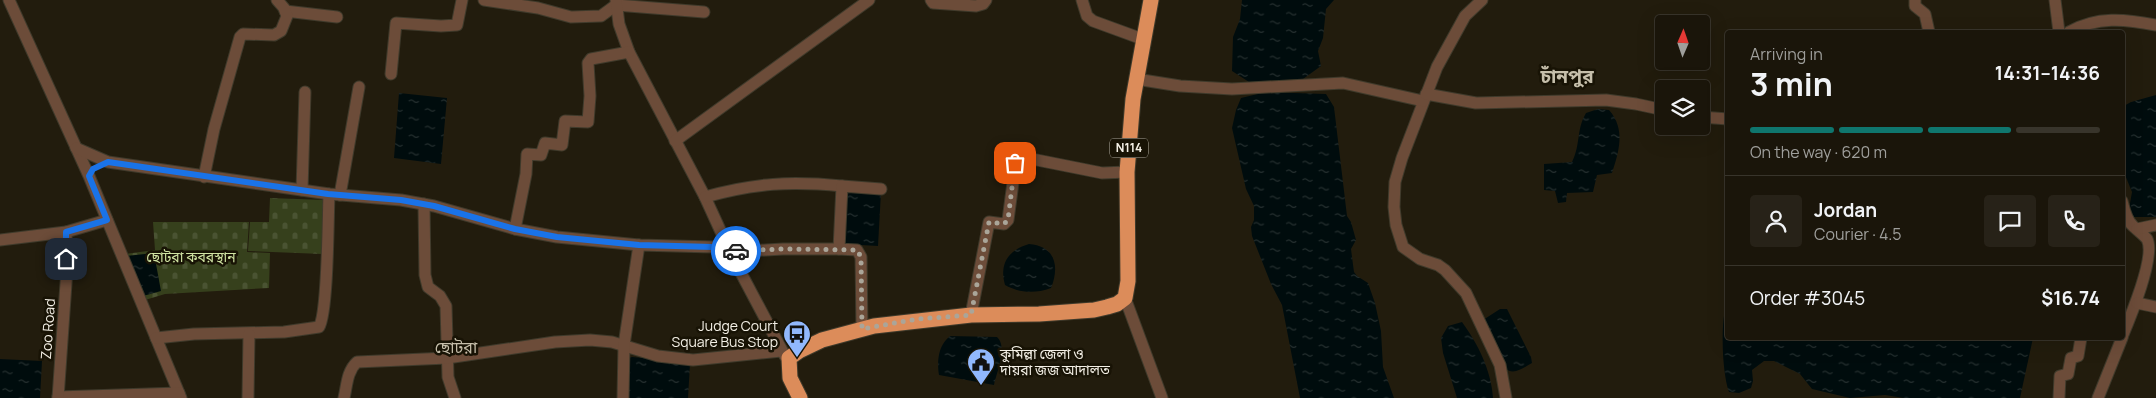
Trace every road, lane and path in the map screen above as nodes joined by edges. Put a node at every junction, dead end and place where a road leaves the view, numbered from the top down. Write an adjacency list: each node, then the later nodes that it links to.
1 (8, 0): 32 (street)
2 (277, 0): 14 (street)
3 (462, 0): 23 (street)
4 (484, 0): 13 (street)
5 (869, 0): 31 (street)
6 (931, 0): 7 (street)
7 (986, 0)
8 (1082, 0): 21 (street)
9 (1152, 0): 21 (highway, N114)
10 (1482, 0): 27 (street)
11 (1915, 0): 18 (street)
12 (2055, 0): 19 (street)
13 (616, 3): 15 (street); 22 (street)
14 (285, 11): 16 (street); 36 (street)
15 (704, 12)
16 (337, 17)
17 (2156, 25): 20 (street)
18 (1929, 30)
19 (2059, 30)
20 (2072, 30)
21 (1145, 40): 24 (highway, N114)
22 (629, 52): 31 (street); 46 (street)
23 (391, 74)
24 (1136, 79): 27 (street); 34 (highway, N114)
25 (359, 87): 40 (street)
26 (305, 92): 39 (street)
27 (1424, 97): 28 (street); 77 (street)
28 (1655, 108)
29 (1710, 118): 30 (street)
30 (1725, 119)
31 (676, 141): 41 (street)
32 (76, 148): 33 (street); 35 (street)
33 (108, 162): 35 (street); 36 (street)
34 (1127, 172): 55 (highway, N114); 58 (street)
35 (89, 176): 44 (street)
36 (204, 177): 39 (street)
37 (842, 186): 38 (street); 41 (street); 53 (street)
38 (880, 188)
39 (302, 190): 40 (street)
40 (334, 194): 42 (street); 61 (street)
41 (704, 196): 49 (street)
42 (424, 204): 46 (street); 67 (street)
43 (2125, 210): 47 (street)
44 (107, 220): 48 (street); 62 (street)
45 (2156, 226): 47 (street)
46 (515, 229): 51 (street)
47 (2137, 229): 56 (street)
48 (66, 232): 50 (street); 69 (street, Zoo Road)
49 (721, 232): 52 (street); 54 (street)
50 (0, 240)
51 (639, 245): 52 (street); 65 (street)
52 (713, 247): 54 (street)
53 (839, 249): 54 (street); 59 (street)
54 (731, 254): 66 (street)
55 (1125, 298): 58 (highway); 76 (street)
56 (2137, 303): 57 (street); 60 (street)
57 (2156, 307)
58 (971, 315): 59 (highway)
59 (862, 329): 66 (highway)
60 (2125, 330)
61 (249, 334): 62 (street); 70 (street)
62 (156, 338): 68 (street)
63 (2080, 340): 78 (street)
64 (2121, 340): 79 (street)
65 (624, 345): 66 (street); 67 (street); 73 (street)
66 (785, 357): 74 (highway); 75 (highway)
67 (447, 358): 71 (street); 72 (street)
68 (180, 395): 69 (street)
69 (58, 398)
70 (248, 398)
71 (344, 398)
72 (455, 398)
73 (623, 398)
74 (800, 398)
75 (810, 398)
76 (1162, 398)
77 (1506, 398)
78 (2059, 398)
79 (2098, 398)

